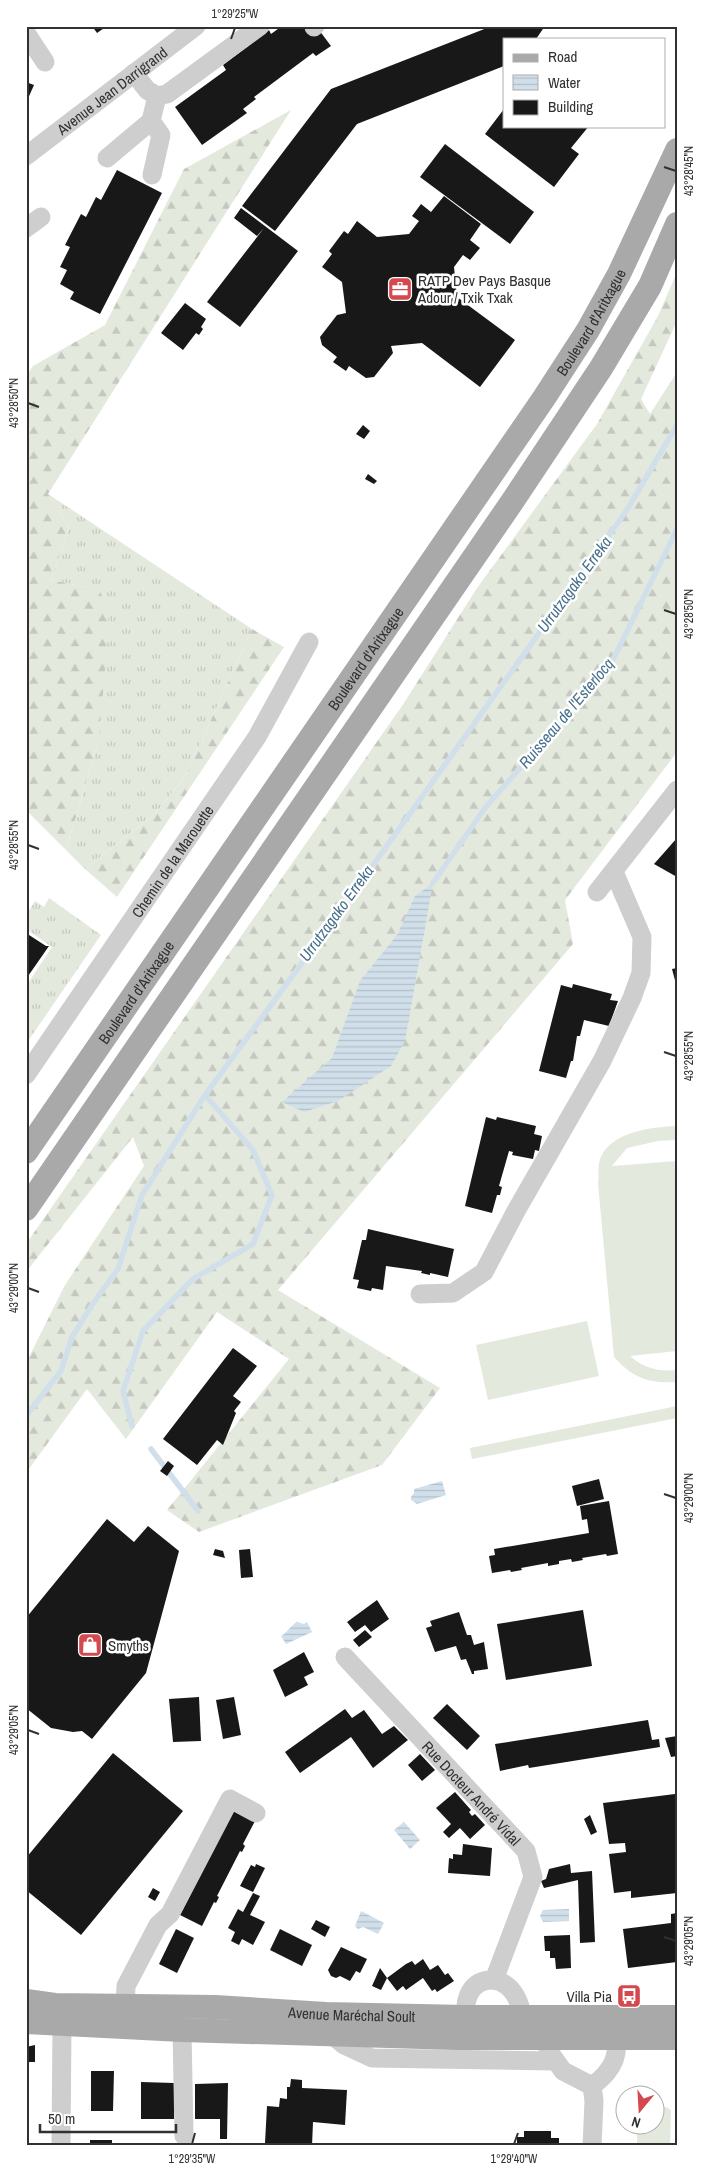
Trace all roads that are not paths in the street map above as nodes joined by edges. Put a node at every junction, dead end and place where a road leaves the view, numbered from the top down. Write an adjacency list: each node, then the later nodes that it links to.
1 (196, 26): 5 (street, Avenue Jean Darrigrand)
2 (260, 26): 6 (street)
3 (26, 33): 4 (street)
4 (45, 62)
5 (134, 73): 6 (street); 9 (street, Avenue Jean Darrigrand)
6 (157, 96): 7 (street)
7 (151, 121): 10 (street); 11 (street)
8 (677, 150): 18 (main road, Boulevard d'Aritxague)
9 (26, 156)
10 (107, 158)
11 (152, 175)
12 (677, 224): 19 (main road, Boulevard d'Aritxague)
13 (309, 642): 17 (street, Chemin de la Marouette)
14 (677, 790): 15 (street)
15 (614, 872): 16 (street); 20 (street)
16 (597, 892)
17 (26, 1075)
18 (26, 1152)
19 (26, 1209)
20 (420, 1294)
21 (345, 1657): 23 (street, Rue Docteur André Vidal)
22 (256, 1813): 25 (street)
23 (494, 1980): 26 (street); 31 (street)
24 (26, 2001): 25 (main road, Avenue Maréchal Soult)
25 (125, 2007): 31 (main road, Avenue Maréchal Soult)
26 (522, 2016): 30 (main road, Avenue Maréchal Soult); 31 (main road, Avenue Maréchal Soult)
27 (677, 2017): 30 (main road, Avenue Maréchal Soult)
28 (26, 2022): 29 (main road)
29 (62, 2025): 32 (main road); 39 (street)
30 (613, 2027): 34 (main road); 35 (main road); 37 (street)
31 (470, 2028): 33 (main road); 34 (main road)
32 (182, 2030): 33 (main road); 38 (street)
33 (331, 2034): 36 (street)
34 (542, 2038): 36 (street)
35 (677, 2038)
36 (554, 2060): 37 (street)
37 (592, 2086): 40 (street)
38 (184, 2136)
39 (61, 2146)
40 (592, 2146)

